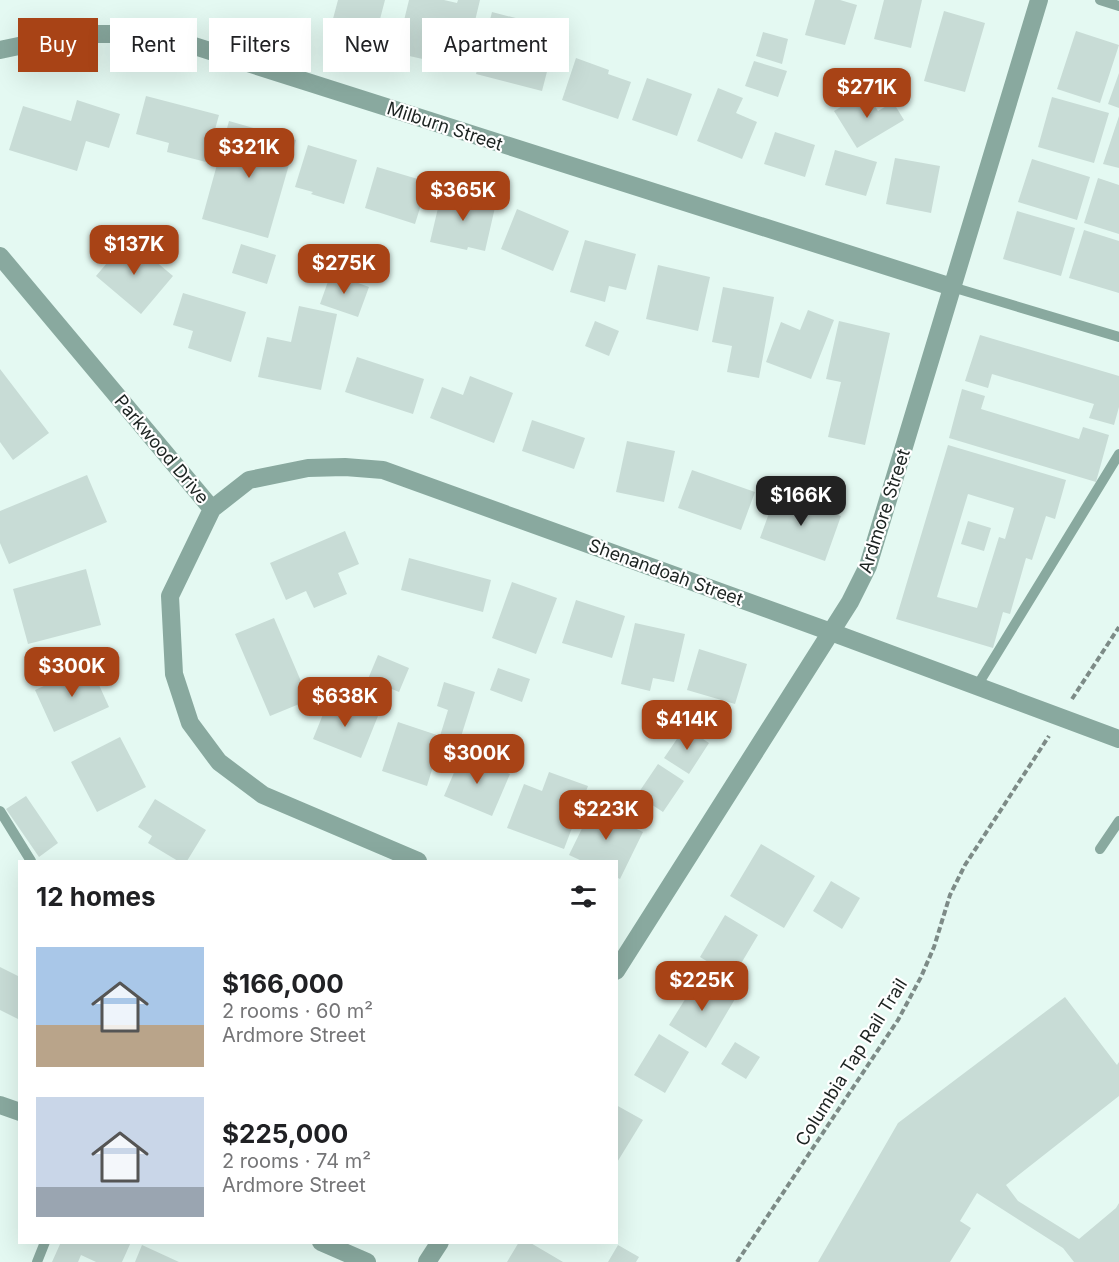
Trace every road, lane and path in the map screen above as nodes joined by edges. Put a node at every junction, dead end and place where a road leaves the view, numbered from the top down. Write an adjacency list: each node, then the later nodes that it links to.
1 (1039, 0): 6 (street, Ardmore Street)
2 (1100, 0): 3 (lane)
3 (1119, 6)
4 (0, 50): 6 (street, Milburn Street)
5 (0, 256): 9 (street, Parkwood Drive)
6 (952, 287): 7 (lane); 11 (street, Ardmore Street)
7 (1119, 338)
8 (1119, 454): 12 (lane)
9 (212, 509): 11 (street, Shenandoah Street); 20 (street, Parkwood Drive)
10 (1119, 627): 13 (path)
11 (831, 632): 12 (street, Shenandoah Street); 21 (street, Ardmore Street)
12 (977, 686): 14 (street, Shenandoah Street)
13 (1076, 693)
14 (1119, 739)
15 (1044, 744): 31 (path, Columbia Tap Rail Trail)
16 (0, 811): 19 (lane)
17 (1119, 820): 18 (lane)
18 (1100, 849)
19 (30, 860)
20 (416, 860)
21 (623, 949): 22 (street, Ardmore Street)
22 (618, 965)
23 (0, 1106): 24 (street)
24 (18, 1111)
25 (44, 1244): 28 (lane)
26 (326, 1244): 29 (street)
27 (439, 1244): 30 (street)
28 (36, 1262)
29 (367, 1262)
30 (427, 1262)
31 (737, 1262)

